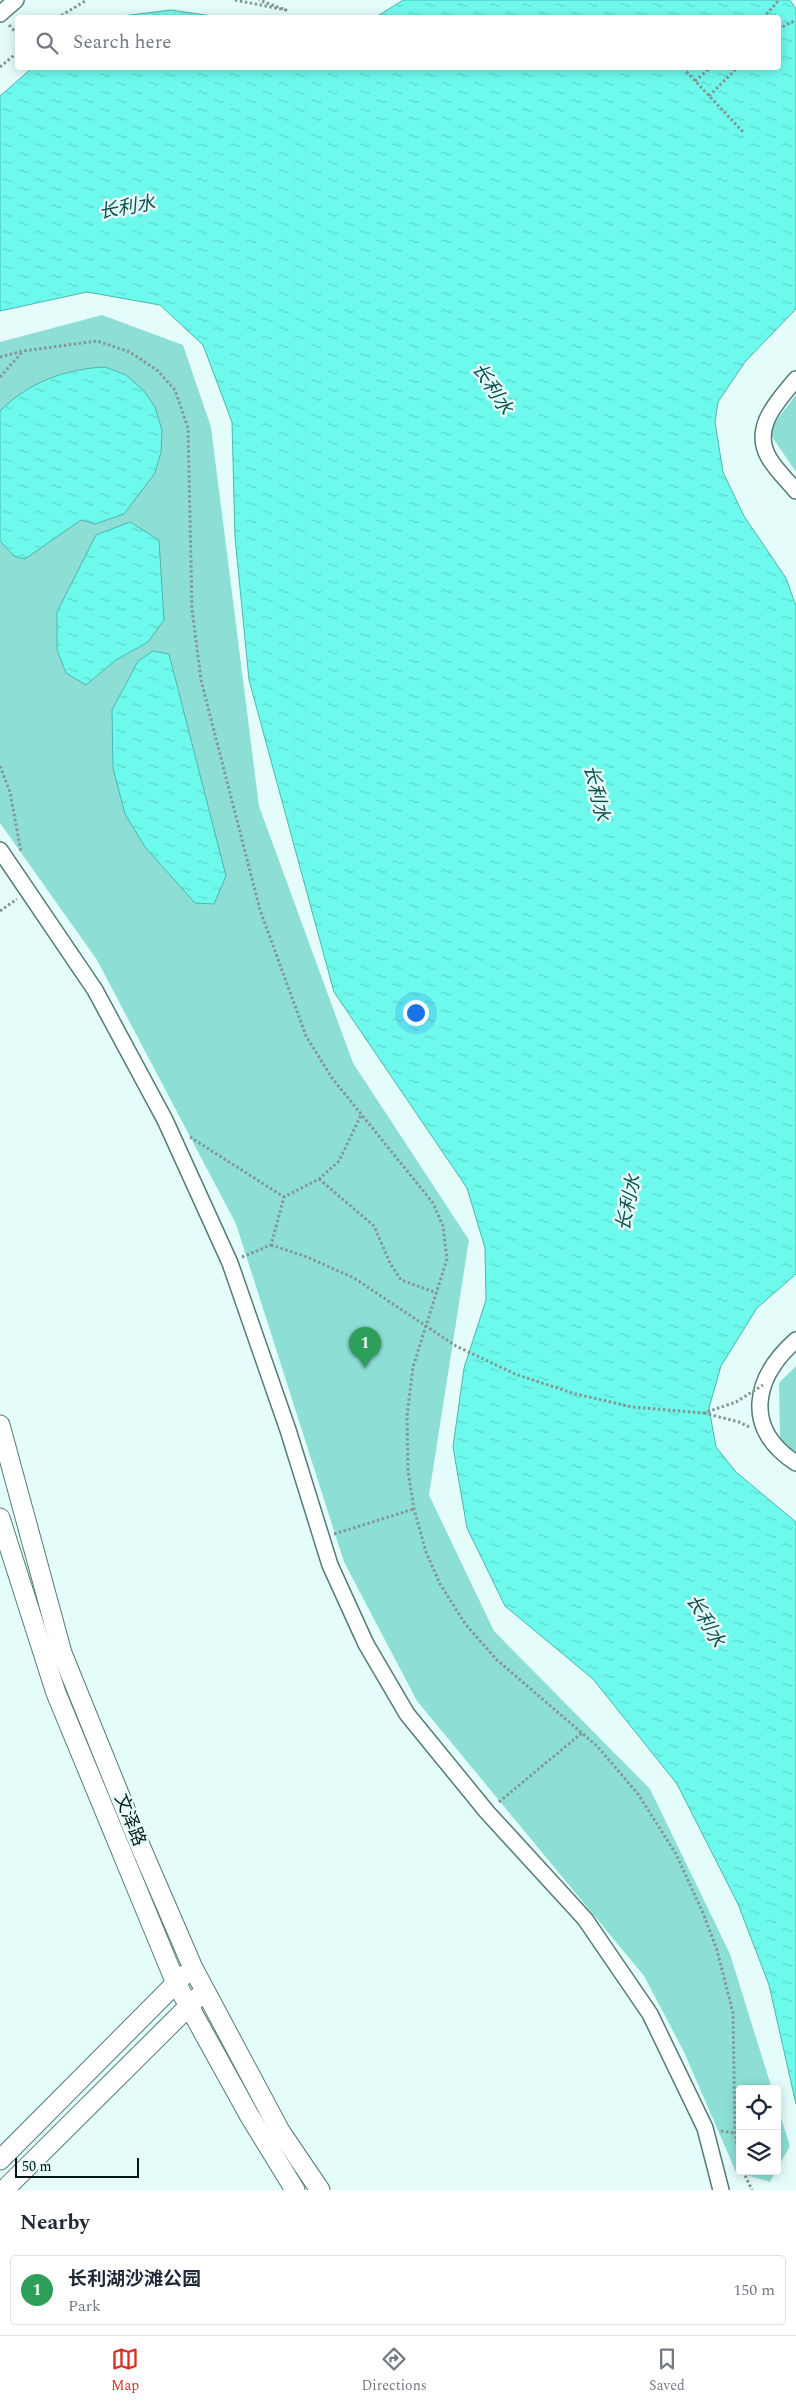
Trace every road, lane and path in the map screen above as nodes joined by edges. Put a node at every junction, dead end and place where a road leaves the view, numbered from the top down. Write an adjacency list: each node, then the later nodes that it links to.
1 (16, 0): 6 (street)
2 (87, 0): 7 (path)
3 (235, 0): 4 (path)
4 (259, 0)
5 (779, 0): 8 (path)
6 (0, 14)
7 (62, 15)
8 (765, 15)
9 (796, 20): 10 (path)
10 (781, 28)
11 (15, 54): 12 (path)
12 (0, 67)
13 (684, 70): 16 (path)
14 (708, 70): 16 (path)
15 (735, 70): 17 (path)
16 (695, 81): 17 (path)
17 (709, 96): 18 (path)
18 (744, 133)
19 (23, 351): 20 (path); 21 (path); 25 (path)
20 (0, 357)
21 (0, 377)
22 (796, 379): 23 (street)
23 (796, 491)
24 (0, 850): 26 (street)
25 (361, 1115): 27 (path); 31 (path)
26 (165, 1120): 28 (path); 30 (street)
27 (319, 1179): 28 (path); 31 (path)
28 (284, 1197): 29 (path)
29 (271, 1245): 30 (path); 34 (path, bridge)
30 (230, 1263): 40 (street)
31 (437, 1292): 38 (path)
32 (796, 1340): 33 (street)
33 (763, 1385): 34 (path, bridge); 36 (street)
34 (704, 1413): 36 (path)
35 (0, 1425): 43 (street, 文泽路)
36 (767, 1437): 37 (street)
37 (796, 1463)
38 (414, 1509): 40 (path); 41 (path)
39 (0, 1518): 44 (street, 文泽路)
40 (322, 1538): 42 (street)
41 (583, 1732): 42 (path); 47 (path)
42 (487, 1812): 53 (street)
43 (193, 1968): 44 (street); 45 (street, 文泽路)
44 (175, 1981): 46 (street, 文泽路); 48 (street)
45 (205, 1990): 46 (street); 52 (street, 文泽路)
46 (189, 2005): 50 (street); 51 (street, 文泽路)
47 (736, 2139)
48 (0, 2160)
49 (744, 2175): 54 (path)
50 (4, 2190)
51 (295, 2190)
52 (320, 2190)
53 (721, 2190)
54 (752, 2190)

